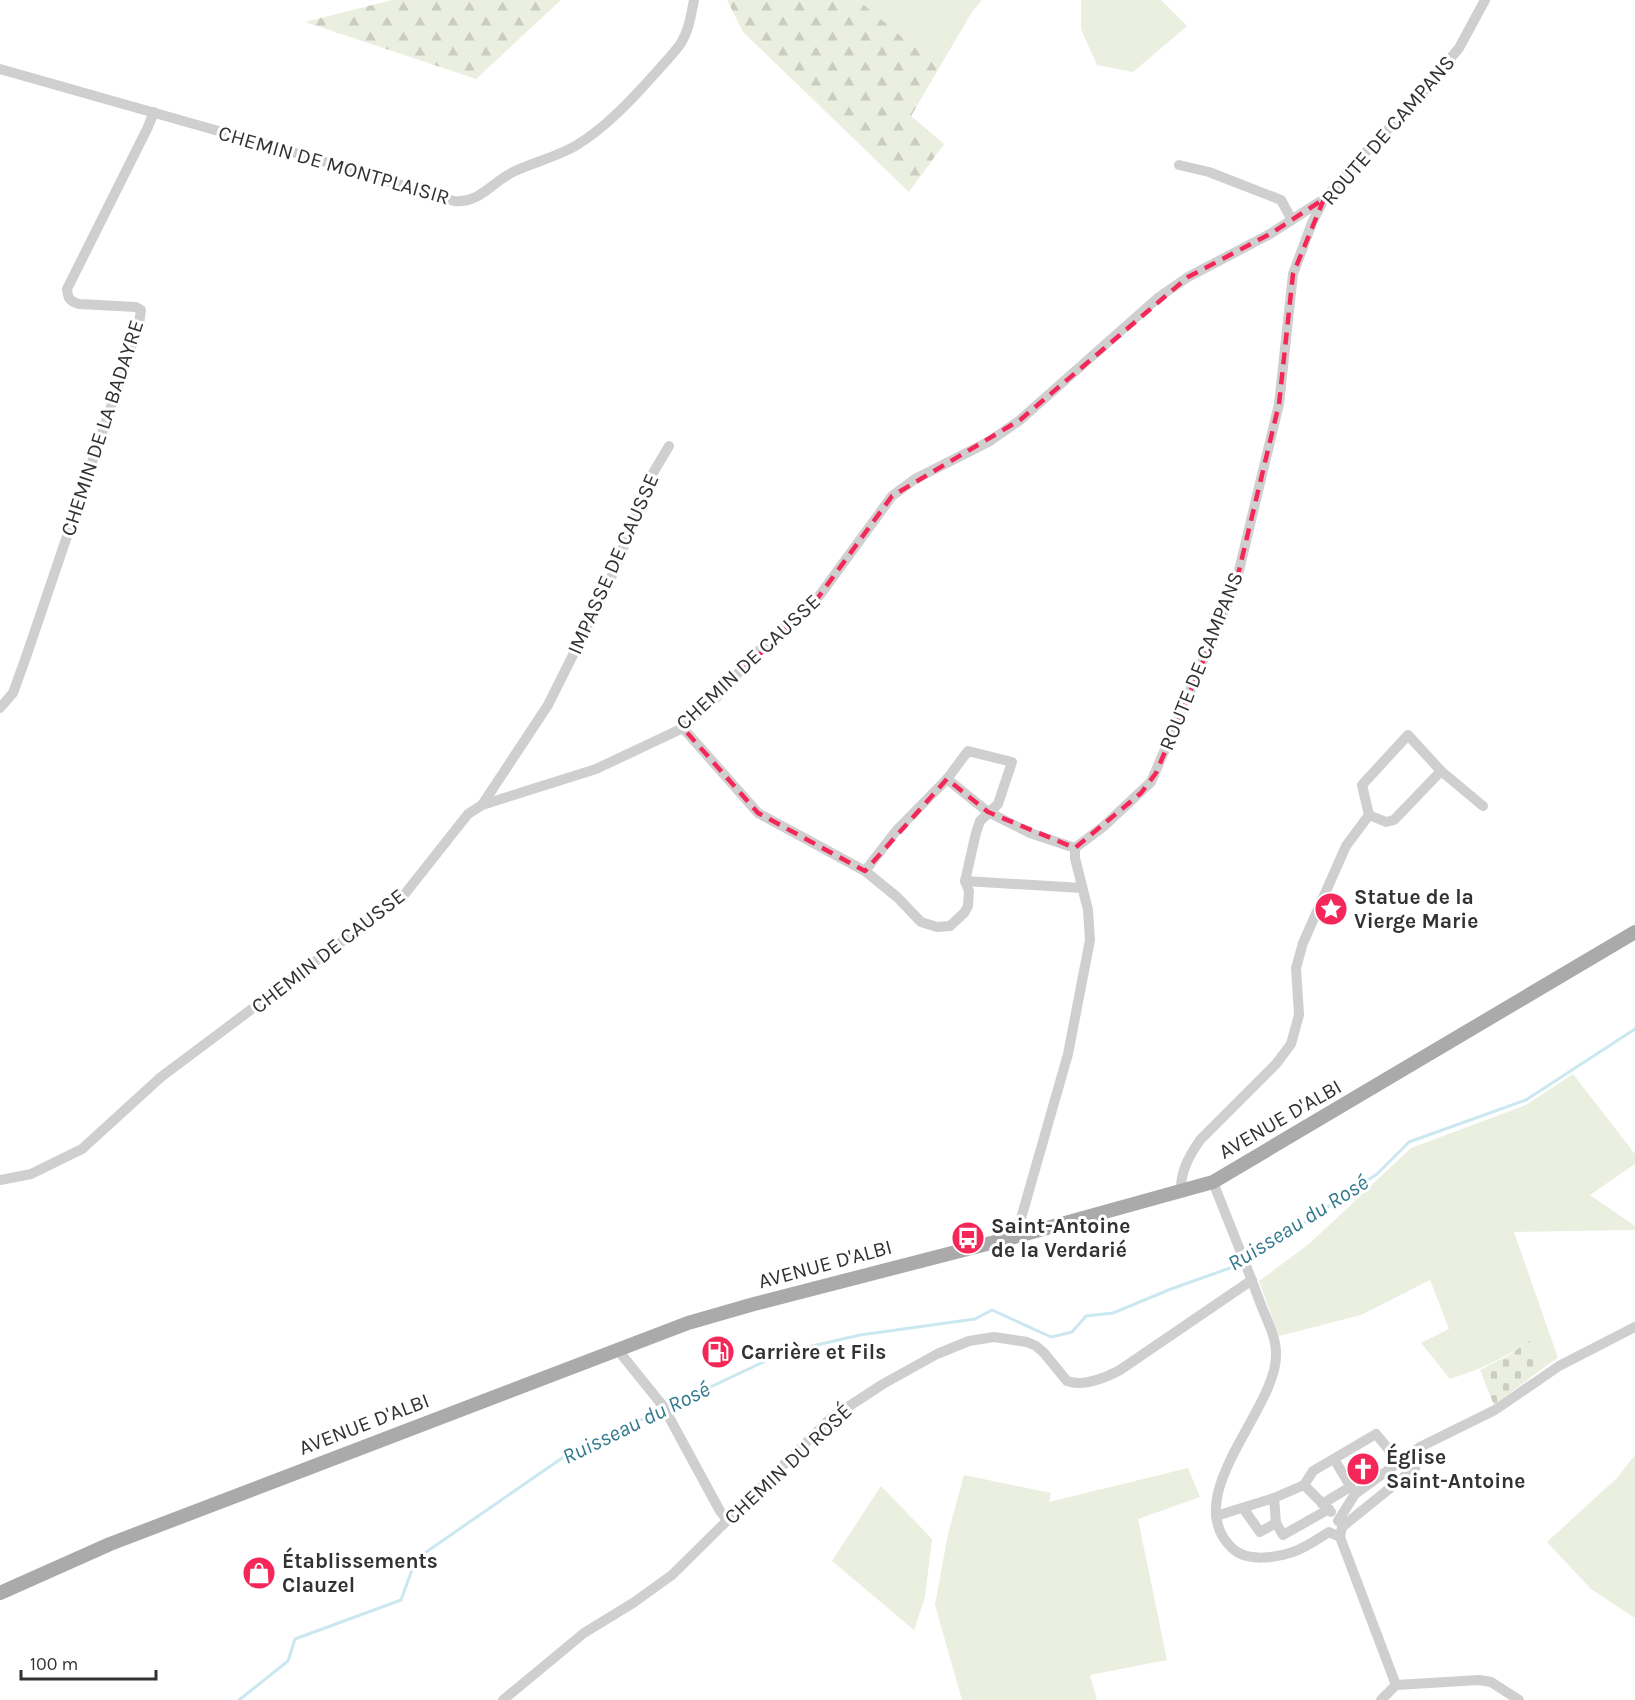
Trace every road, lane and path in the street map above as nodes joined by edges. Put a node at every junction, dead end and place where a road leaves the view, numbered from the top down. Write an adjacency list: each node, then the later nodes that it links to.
1 (694, 0): 4 (street, CHEMIN DE MONTPLAISIR)
2 (1485, 0): 6 (street, ROUTE DE CAMPANS)
3 (0, 69): 4 (street, CHEMIN DE MONTPLAISIR)
4 (154, 112): 9 (street, CHEMIN DE LA BADAYRE)
5 (1179, 165): 7 (street)
6 (1324, 198): 7 (street, CHEMIN DE CAUSSE); 17 (street, ROUTE DE CAMPANS)
7 (1292, 220): 10 (street, CHEMIN DE CAUSSE)
8 (669, 446): 13 (street, IMPASSE DE CAUSSE)
9 (0, 708)
10 (683, 728): 13 (street, CHEMIN DE CAUSSE); 18 (street)
11 (1441, 771): 14 (street); 16 (street); 16 (street)
12 (947, 779): 15 (street); 15 (street); 18 (street)
13 (482, 805): 22 (street, CHEMIN DE CAUSSE)
14 (1483, 806)
15 (988, 812): 17 (street); 19 (street)
16 (1369, 815): 24 (street)
17 (1075, 848): 20 (street)
18 (865, 871): 19 (street)
19 (965, 881): 20 (street)
20 (1082, 888): 25 (street)
21 (1635, 932): 23 (main road, AVENUE D'ALBI)
22 (0, 1180)
23 (1213, 1182): 24 (main road, AVENUE D'ALBI); 26 (street)
24 (1181, 1192): 25 (main road, AVENUE D'ALBI)
25 (1018, 1236): 28 (main road, AVENUE D'ALBI)
26 (1252, 1280): 37 (street); 38 (street, CHEMIN DU ROSÉ)
27 (1635, 1327): 29 (street)
28 (617, 1349): 38 (street); 41 (main road, AVENUE D'ALBI)
29 (1420, 1447): 31 (street); 40 (street)
30 (1334, 1459): 31 (street); 32 (street); 33 (street)
31 (1400, 1462): 33 (street)
32 (1304, 1485): 34 (street); 35 (street)
33 (1353, 1491): 35 (street); 40 (street)
34 (1274, 1498): 36 (street); 39 (street)
35 (1326, 1507): 39 (street); 40 (street)
36 (1243, 1508): 37 (street); 39 (street)
37 (1216, 1516): 40 (street)
38 (727, 1520): 43 (street, CHEMIN DU ROSÉ)
39 (1276, 1523)
40 (1340, 1528): 42 (street)
41 (0, 1593)
42 (1396, 1685): 44 (street); 45 (street)
43 (504, 1700)
44 (1381, 1700)
45 (1519, 1700)

